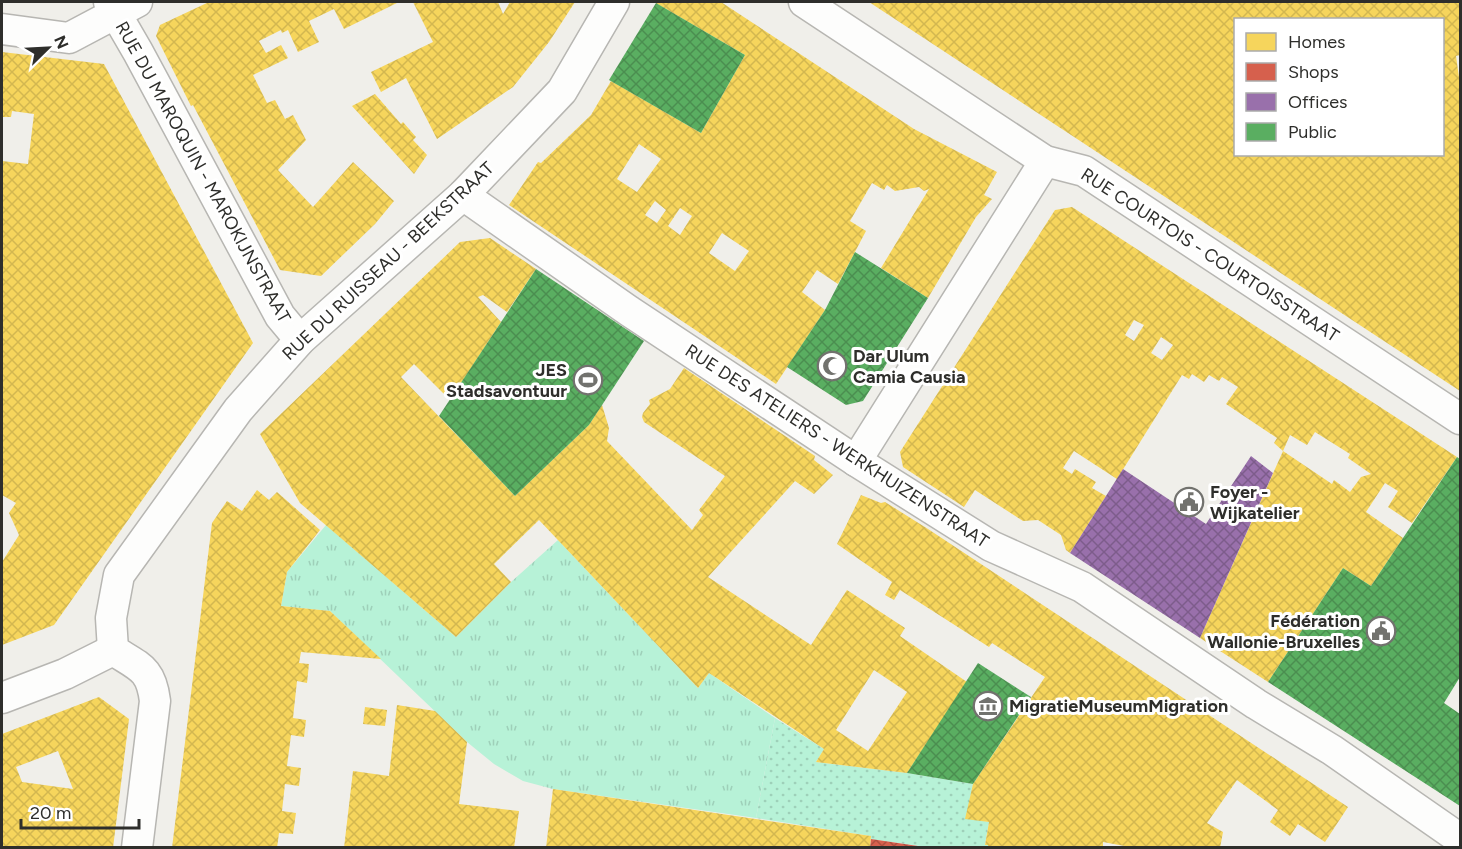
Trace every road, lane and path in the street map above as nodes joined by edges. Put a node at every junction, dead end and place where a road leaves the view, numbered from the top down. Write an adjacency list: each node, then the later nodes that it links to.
1 (614, 2): 6 (street, RUE DU RUISSEAU - BEEKSTRAAT)
2 (804, 2): 5 (street, RUE COURTOIS - COURTOISSTRAAT)
3 (120, 5): 4 (street); 7 (street, RUE DU MAROQUIN - MAROKIJNSTRAAT)
4 (2, 29)
5 (1045, 160): 8 (street, RUE COURTOIS - COURTOISSTRAAT); 9 (street)
6 (463, 195): 7 (street, RUE DU RUISSEAU - BEEKSTRAAT); 9 (street, RUE DES ATELIERS - WERKHUIZENSTRAAT)
7 (300, 340): 10 (street, RUE DU RUISSEAU - BEEKSTRAAT)
8 (1461, 418)
9 (856, 461): 12 (street, RUE DES ATELIERS - WERKHUIZENSTRAAT)
10 (113, 650): 11 (street); 13 (street)
11 (2, 699)
12 (1461, 839)
13 (137, 848)

